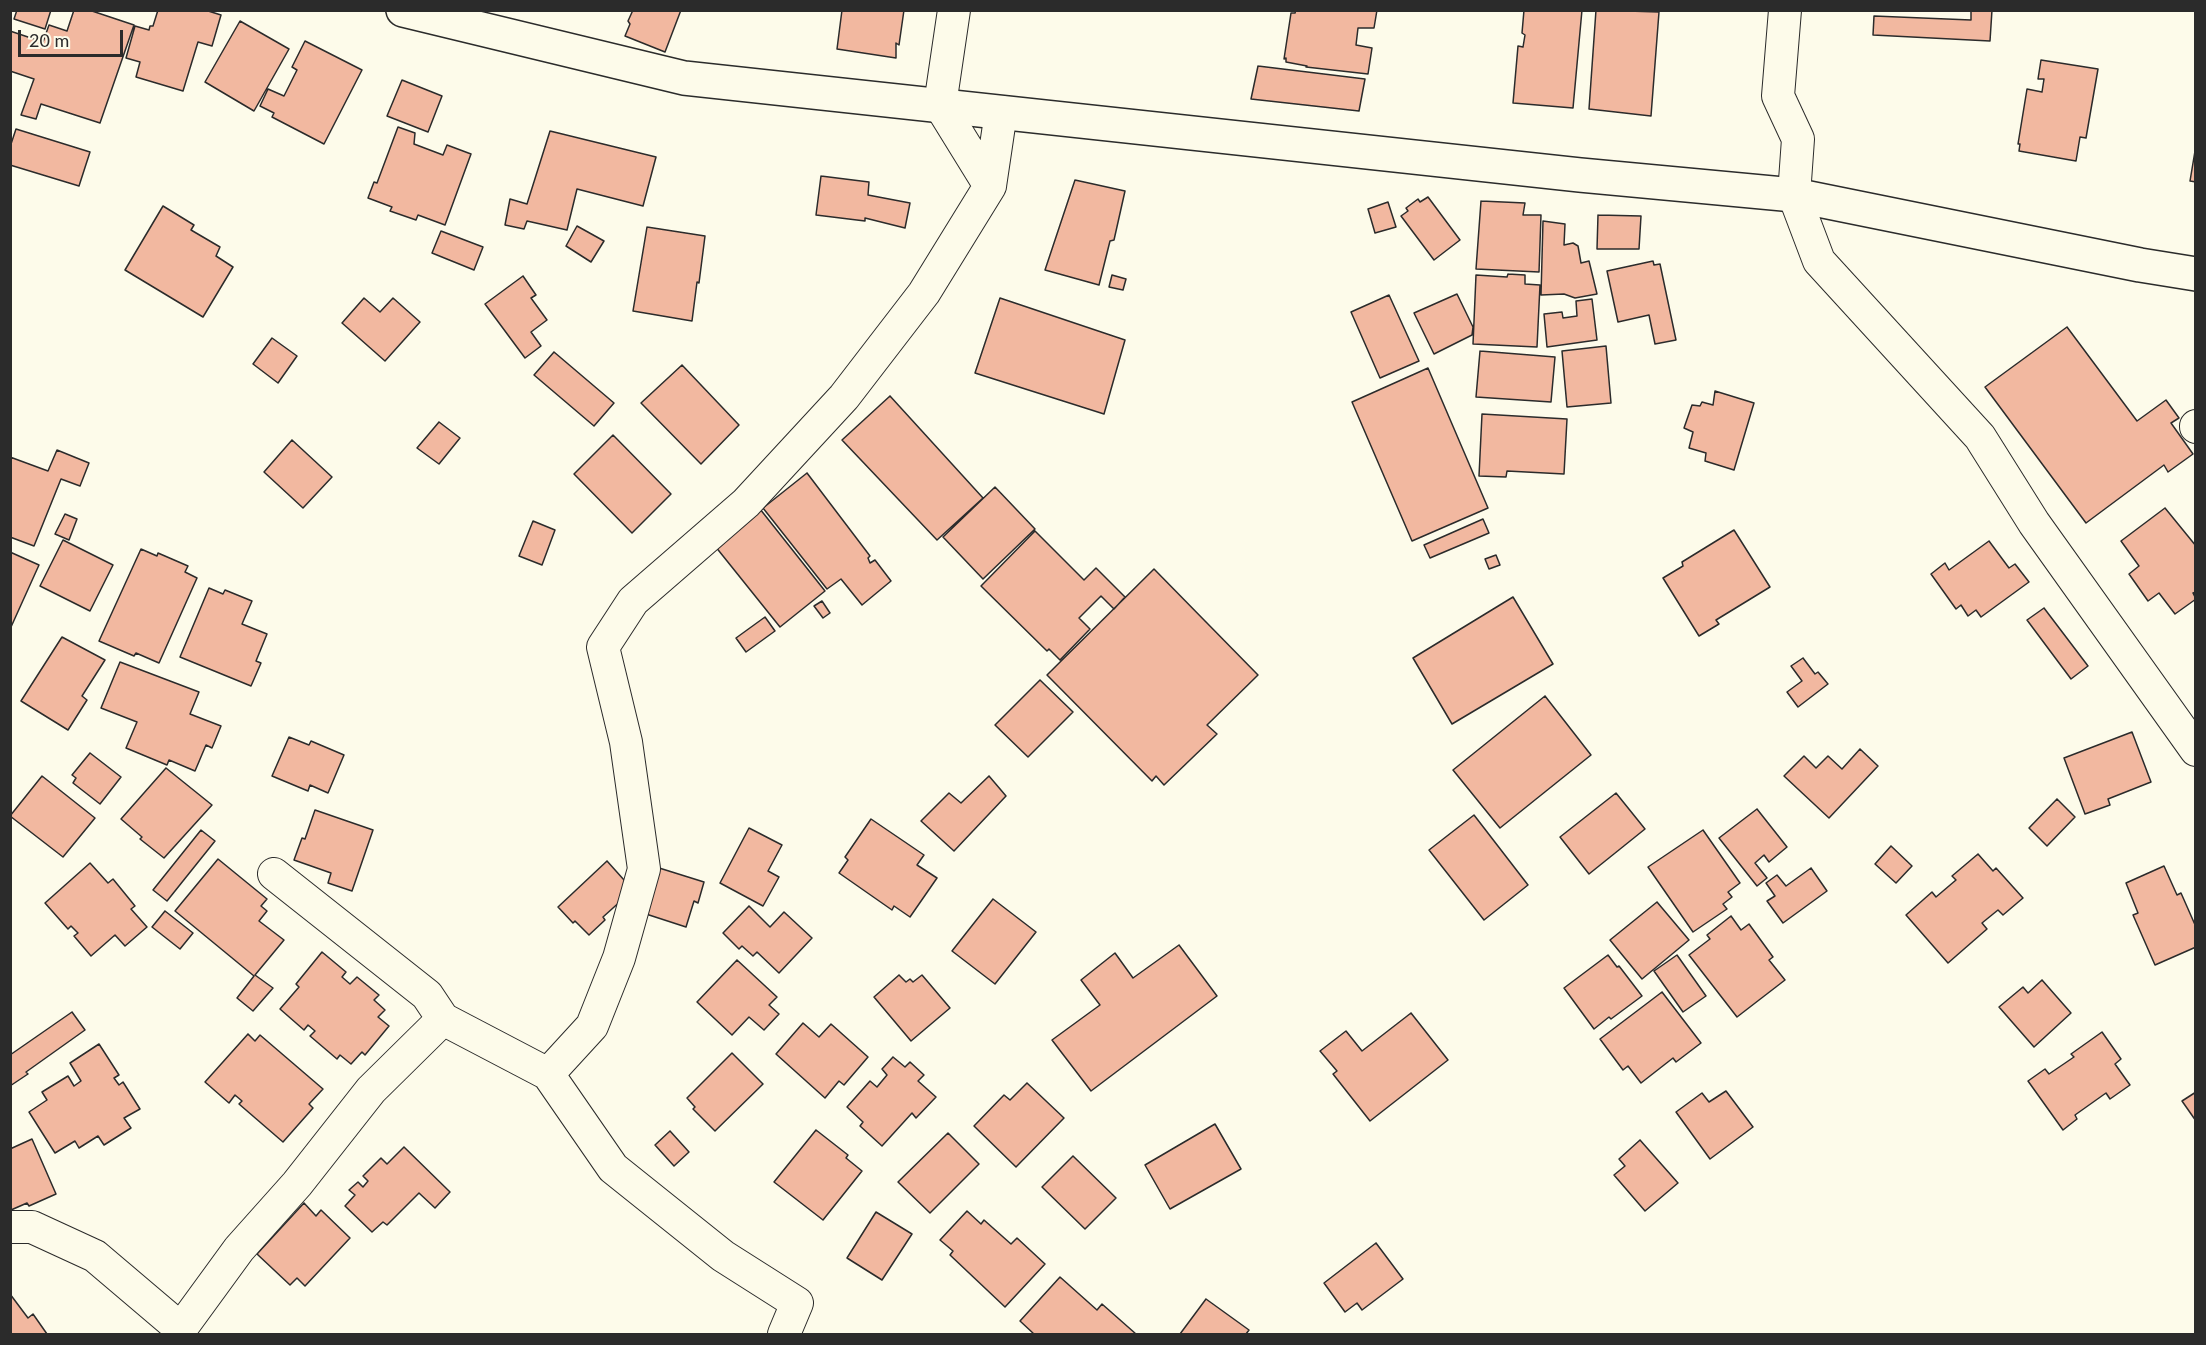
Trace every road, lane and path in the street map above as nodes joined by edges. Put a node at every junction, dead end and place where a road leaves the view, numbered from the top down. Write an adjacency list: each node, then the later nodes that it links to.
1 (403, 10): 4 (main road)
2 (954, 10): 4 (street)
3 (1785, 10): 7 (street)
4 (940, 105): 5 (main road); 6 (street)
5 (1001, 112): 6 (street); 7 (main road)
6 (990, 186): 12 (street)
7 (1794, 195): 8 (main road); 9 (street)
8 (2196, 274)
9 (2196, 750)
10 (274, 874): 11 (street)
11 (443, 1019): 12 (street); 14 (street)
12 (548, 1074): 15 (street)
13 (10, 1227): 14 (street)
14 (179, 1332)
15 (784, 1335)

